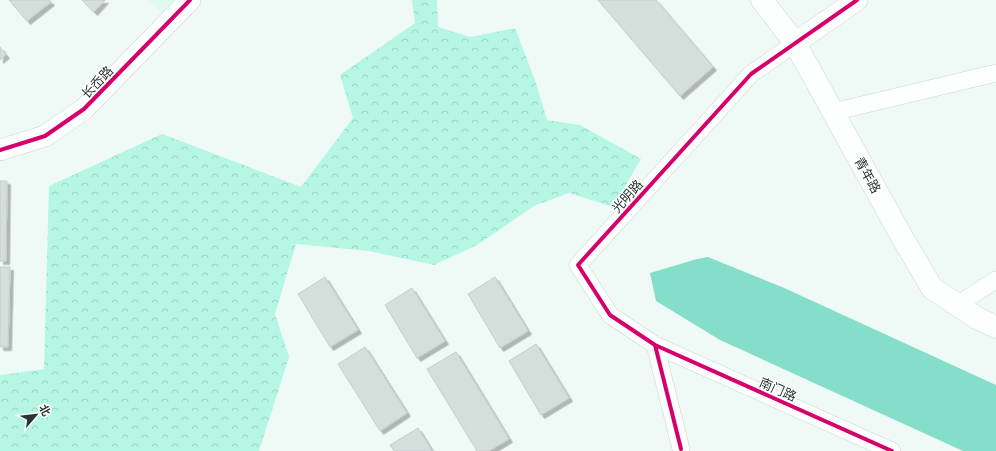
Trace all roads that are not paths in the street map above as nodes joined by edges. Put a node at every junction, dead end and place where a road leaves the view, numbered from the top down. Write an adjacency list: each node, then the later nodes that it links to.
1 (190, 0): 7 (street, 长岙路)
2 (762, 0): 4 (main road, 青年路)
3 (857, 0): 4 (street, 光明路)
4 (795, 43): 6 (main road, 青年路); 11 (street, 光明路)
5 (996, 73): 6 (street)
6 (833, 112): 9 (main road, 青年路)
7 (0, 150)
8 (996, 280): 9 (street)
9 (957, 305): 10 (main road, 青年路)
10 (996, 327)
11 (655, 345): 12 (street); 13 (street, 南门路)
12 (681, 449)
13 (892, 451)

